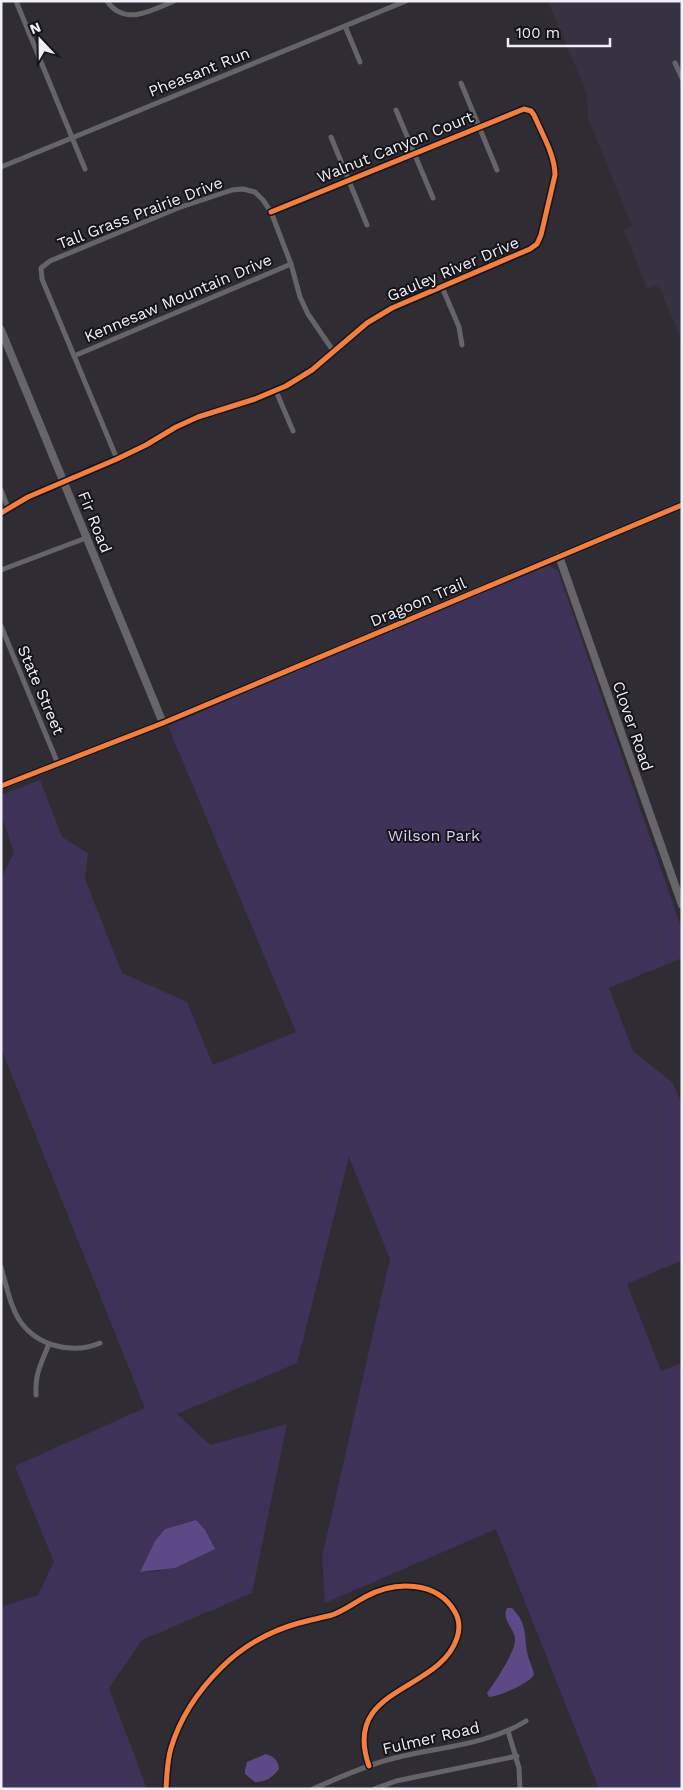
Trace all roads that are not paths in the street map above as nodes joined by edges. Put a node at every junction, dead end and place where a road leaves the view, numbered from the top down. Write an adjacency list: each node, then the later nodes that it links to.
1 (16, 1): 13 (street)
2 (107, 1): 3 (street)
3 (174, 1)
4 (406, 1): 5 (street, Pheasant Run)
5 (346, 26): 6 (street); 13 (street, Pheasant Run)
6 (360, 62)
7 (675, 63): 8 (street)
8 (682, 78)
9 (461, 83): 11 (street)
10 (396, 110): 14 (street)
11 (479, 126): 14 (street, Walnut Canyon Court); 17 (street); 22 (street, Walnut Canyon Court)
12 (331, 137): 18 (street)
13 (72, 138): 15 (street, Pheasant Run); 16 (street)
14 (414, 153): 18 (street, Walnut Canyon Court); 19 (street)
15 (1, 167)
16 (85, 169)
17 (497, 170)
18 (348, 180): 20 (street, Walnut Canyon Court); 21 (street)
19 (433, 198)
20 (271, 212): 23 (street, Tall Grass Prairie Drive); 28 (street, Tall Grass Prairie Drive)
21 (367, 225)
22 (537, 244): 24 (street, Gauley River Drive)
23 (291, 264): 27 (street, Tall Grass Prairie Drive); 28 (street, Kennesaw Mountain Drive)
24 (442, 287): 26 (street); 27 (street, Gauley River Drive)
25 (1, 330): 32 (street, Fir Road)
26 (462, 345)
27 (334, 352): 29 (street, Gauley River Drive)
28 (74, 356): 31 (street)
29 (276, 391): 30 (street); 31 (street, Gauley River Drive)
30 (293, 431)
31 (117, 459): 32 (street, Gauley River Drive)
32 (63, 482): 35 (street, Gauley River Drive); 37 (street, Fir Road)
33 (1, 490): 35 (street)
34 (682, 505): 38 (street, Dragoon Trail)
35 (8, 508): 36 (street, Gauley River Drive)
36 (1, 513)
37 (86, 538): 39 (street); 41 (street, Fir Road)
38 (559, 556): 41 (street, Dragoon Trail); 44 (street, Clover Road)
39 (1, 570)
40 (1, 626): 42 (street, State Street)
41 (163, 723): 42 (street, Dragoon Trail)
42 (58, 764): 43 (street, Dragoon Trail)
43 (1, 786)
44 (682, 905)
45 (1, 1267): 47 (street)
46 (100, 1343): 47 (street)
47 (49, 1344): 48 (street)
48 (36, 1395)
49 (526, 1721): 50 (street, Fulmer Road)
50 (508, 1731): 51 (street); 52 (street, Fulmer Road)
51 (517, 1756): 55 (street); 56 (street)
52 (369, 1766): 53 (street); 54 (street, Fulmer Road)
53 (166, 1789)
54 (313, 1789)
55 (374, 1789)
56 (520, 1789)

